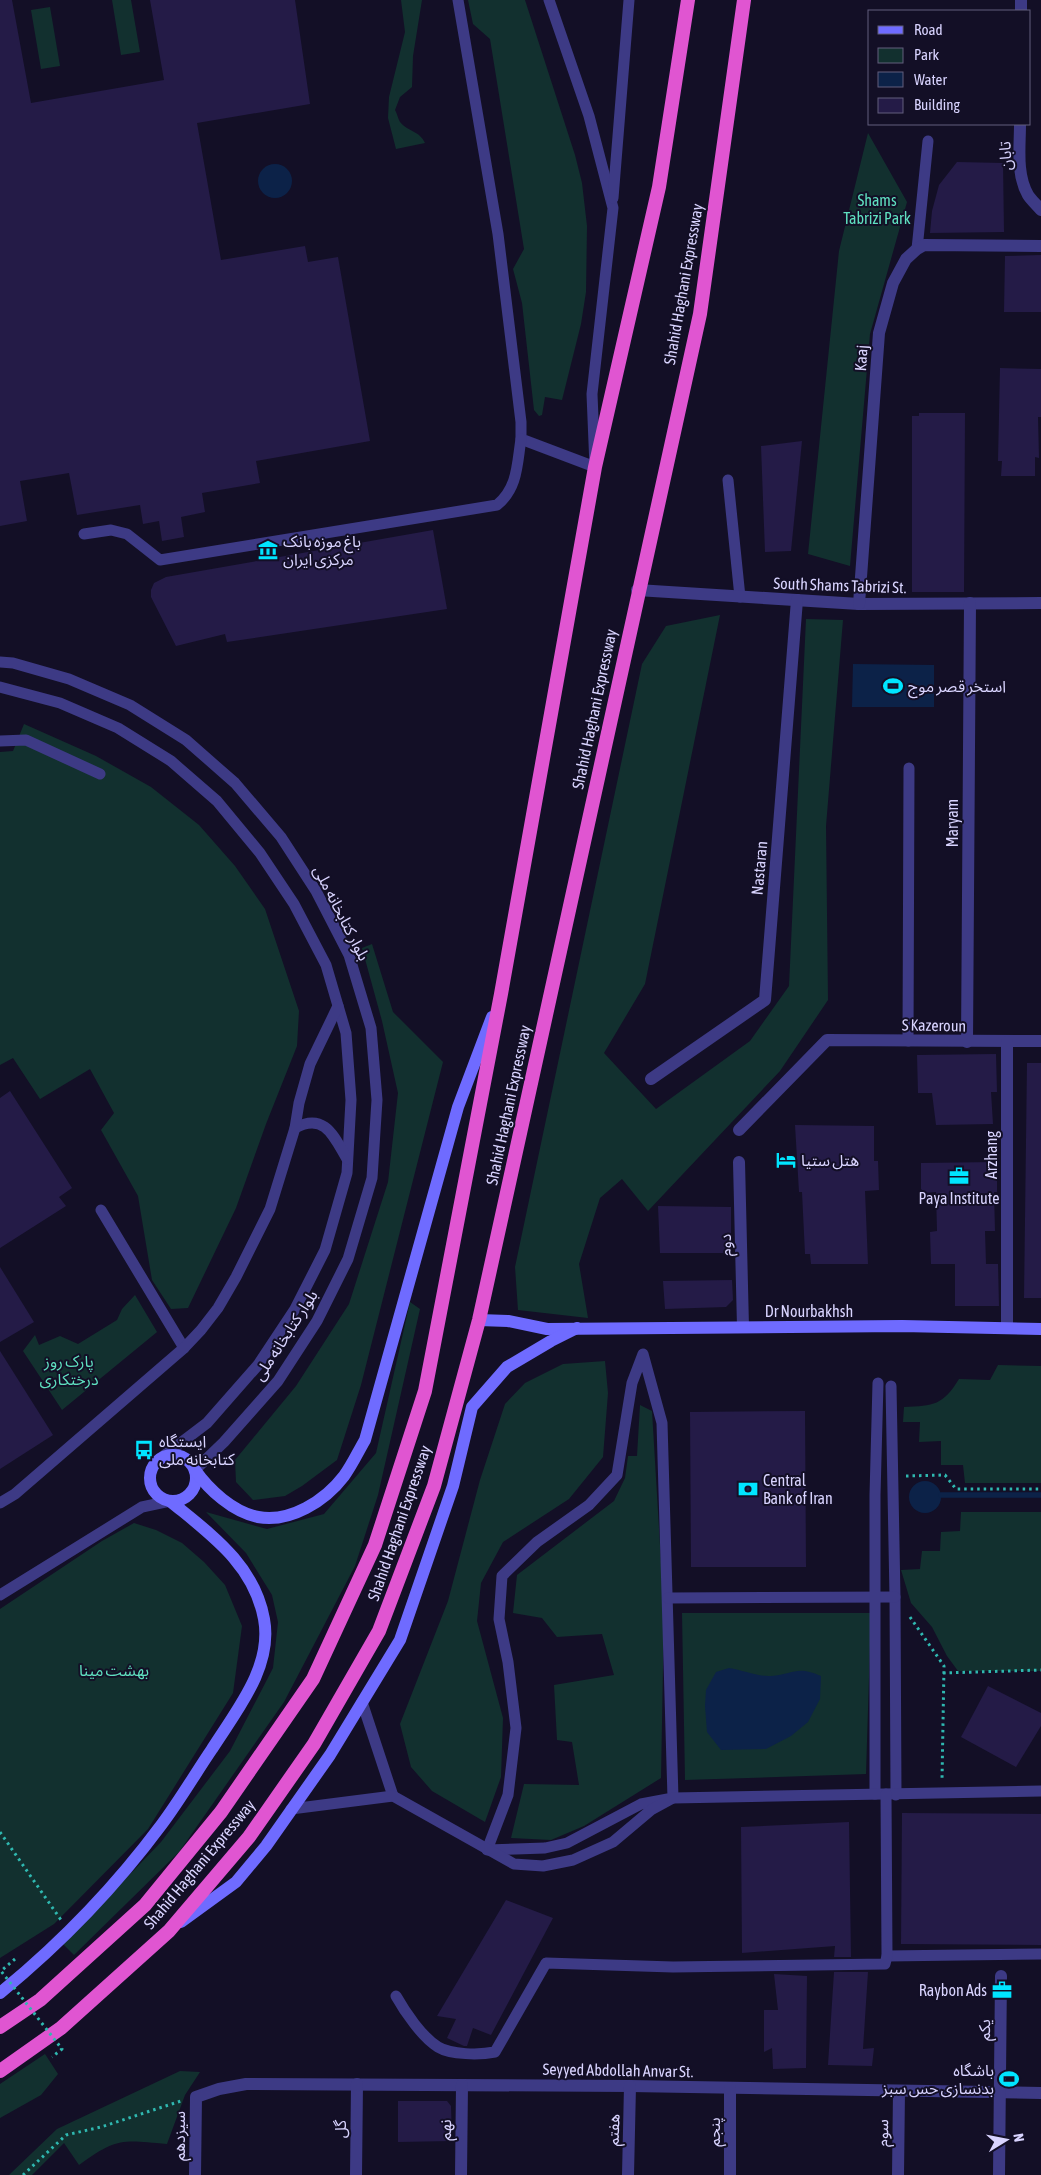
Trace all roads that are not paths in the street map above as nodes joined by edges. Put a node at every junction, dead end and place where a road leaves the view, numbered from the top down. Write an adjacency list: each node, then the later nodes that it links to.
1 (458, 0): 12 (lane)
2 (549, 0): 8 (lane)
3 (629, 0): 8 (lane)
4 (688, 0): 13 (highway, Shahid Haghani Expressway)
5 (744, 0): 16 (highway, Shahid Haghani Expressway)
6 (1020, 125): 9 (street, تابان)
7 (928, 141): 11 (lane)
8 (612, 208): 13 (lane)
9 (1041, 210)
10 (1041, 246): 11 (street)
11 (917, 248): 21 (street, Kaaj)
12 (521, 439): 13 (lane); 15 (lane)
13 (595, 467): 27 (highway, Shahid Haghani Expressway)
14 (728, 480): 17 (lane)
15 (84, 534)
16 (637, 590): 17 (street, South Shams Tabrizi St.); 39 (highway, Shahid Haghani Expressway)
17 (740, 597): 18 (street, South Shams Tabrizi St.)
18 (798, 600): 21 (street, South Shams Tabrizi St.); 33 (street, Nastaran)
19 (970, 603): 20 (street, South Shams Tabrizi St.); 21 (street, South Shams Tabrizi St.); 31 (street, Maryam)
20 (1041, 603)
21 (859, 604)
22 (0, 662): 48 (lane, بلوار کتابخانه ملی)
23 (0, 687): 28 (lane)
24 (0, 741): 26 (lane)
25 (909, 768): 29 (lane)
26 (100, 774)
27 (501, 994): 48 (main road); 70 (highway, Shahid Haghani Expressway)
28 (338, 1006): 34 (lane); 36 (lane)
29 (908, 1041): 31 (street, S Kazeroun); 35 (street, S Kazeroun)
30 (1041, 1041): 32 (street, S Kazeroun)
31 (967, 1042): 32 (street, S Kazeroun)
32 (1008, 1042): 42 (street, Arzhang)
33 (651, 1080)
34 (295, 1128): 36 (lane); 44 (lane)
35 (738, 1130)
36 (348, 1159): 47 (lane)
37 (739, 1162): 40 (street, دوم)
38 (101, 1210): 44 (lane)
39 (479, 1320): 41 (main road, Dr Nourbakhsh); 64 (highway, Shahid Haghani Expressway)
40 (742, 1327): 41 (main road, Dr Nourbakhsh); 42 (main road, Dr Nourbakhsh)
41 (577, 1328): 57 (main road)
42 (1007, 1328): 43 (main road, Dr Nourbakhsh)
43 (1041, 1329)
44 (184, 1348): 50 (lane)
45 (878, 1383): 52 (lane)
46 (891, 1386): 51 (lane)
47 (157, 1461): 48 (main road); 49 (main road)
48 (195, 1470): 49 (main road)
49 (170, 1501): 53 (lane); 68 (main road)
50 (0, 1503)
51 (894, 1543): 52 (lane); 55 (lane)
52 (875, 1544): 54 (lane)
53 (0, 1595)
54 (875, 1597): 55 (lane); 56 (lane); 59 (lane)
55 (896, 1597): 59 (lane)
56 (668, 1598): 61 (lane); 63 (lane)
57 (362, 1702): 60 (lane); 62 (main road)
58 (1041, 1791): 59 (lane)
59 (886, 1794): 61 (lane); 66 (lane)
60 (393, 1796): 62 (lane); 63 (lane)
61 (673, 1798): 63 (lane); 63 (lane)
62 (291, 1809): 64 (main road)
63 (487, 1850)
64 (169, 1930): 71 (highway, Shahid Haghani Expressway)
65 (1041, 1954): 66 (lane)
66 (887, 1956): 69 (lane)
67 (1001, 1976): 77 (street, یکم)
68 (0, 1993)
69 (396, 1996)
70 (0, 2027)
71 (0, 2071)
72 (357, 2084): 73 (street, Seyyed Abdollah Anvar St.); 79 (street, Seyyed Abdollah Anvar St.); 81 (street, گل)
73 (462, 2085): 74 (street, Seyyed Abdollah Anvar St.); 82 (street, نهم)
74 (630, 2086): 75 (street, Seyyed Abdollah Anvar St.); 83 (street, هفتم)
75 (730, 2088): 76 (street, Seyyed Abdollah Anvar St.); 84 (street, پنجم)
76 (899, 2091): 77 (street, Seyyed Abdollah Anvar St.); 85 (street, سوم)
77 (1000, 2092): 78 (street, Seyyed Abdollah Anvar St.); 86 (street, یکم)
78 (1041, 2093)
79 (196, 2097): 80 (street, سیزدهم)
80 (195, 2175)
81 (356, 2175)
82 (461, 2175)
83 (628, 2175)
84 (730, 2175)
85 (898, 2175)
86 (999, 2175)

